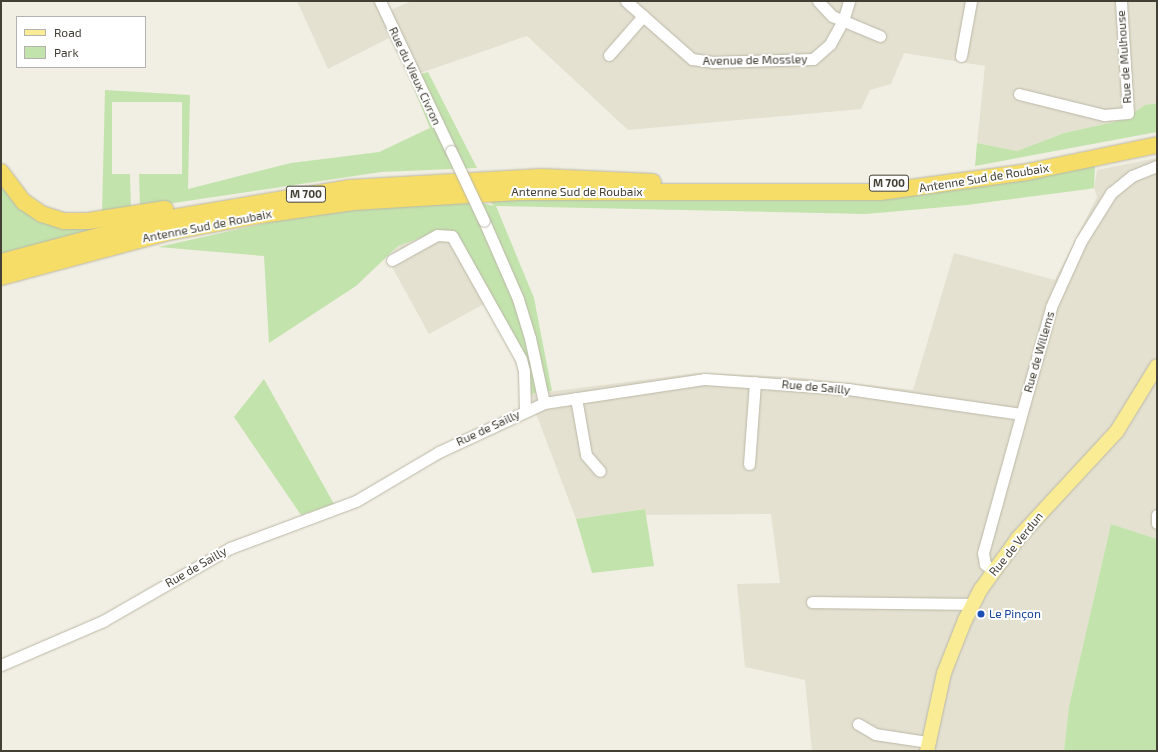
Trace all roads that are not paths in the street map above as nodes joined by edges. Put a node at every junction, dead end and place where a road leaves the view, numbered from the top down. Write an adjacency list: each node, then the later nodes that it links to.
1 (380, 1): 24 (street, Rue du Vieux Civron, bridge)
2 (626, 1): 7 (street, Avenue de Mossley)
3 (818, 1): 8 (street)
4 (849, 1): 8 (street, Avenue de Mossley)
5 (971, 1): 11 (street)
6 (1121, 1): 12 (street, Rue de Mulhouse)
7 (643, 16): 8 (street, Avenue de Mossley); 10 (street)
8 (843, 21): 9 (street)
9 (880, 36)
10 (609, 55)
11 (961, 56)
12 (1019, 94)
13 (1157, 139): 17 (highway, Antenne Sud de Roubaix / M 700)
14 (1157, 146): 20 (highway, Antenne Sud de Roubaix / M 700)
15 (1157, 166): 26 (street, Rue de Willems)
16 (1, 172): 17 (highway)
17 (246, 203): 19 (highway, Antenne Sud de Roubaix / M 700)
18 (392, 260): 25 (street)
19 (1, 262)
20 (1, 276)
21 (1157, 366): 31 (main road, Rue de Verdun)
22 (755, 382): 23 (street, Rue de Sailly); 26 (street, Rue de Sailly); 27 (street)
23 (576, 398): 24 (street, Rue de Sailly); 28 (street)
24 (544, 403): 25 (street, Rue de Sailly)
25 (525, 410): 34 (street, Rue de Sailly)
26 (1021, 414): 31 (street, Rue de Willems)
27 (749, 464)
28 (600, 471)
29 (1157, 515): 30 (street)
30 (1157, 523)
31 (993, 571): 33 (main road, Rue de Verdun)
32 (812, 602): 33 (street)
33 (972, 604): 36 (main road, Rue de Verdun)
34 (1, 666)
35 (858, 724): 36 (street)
36 (927, 747)

